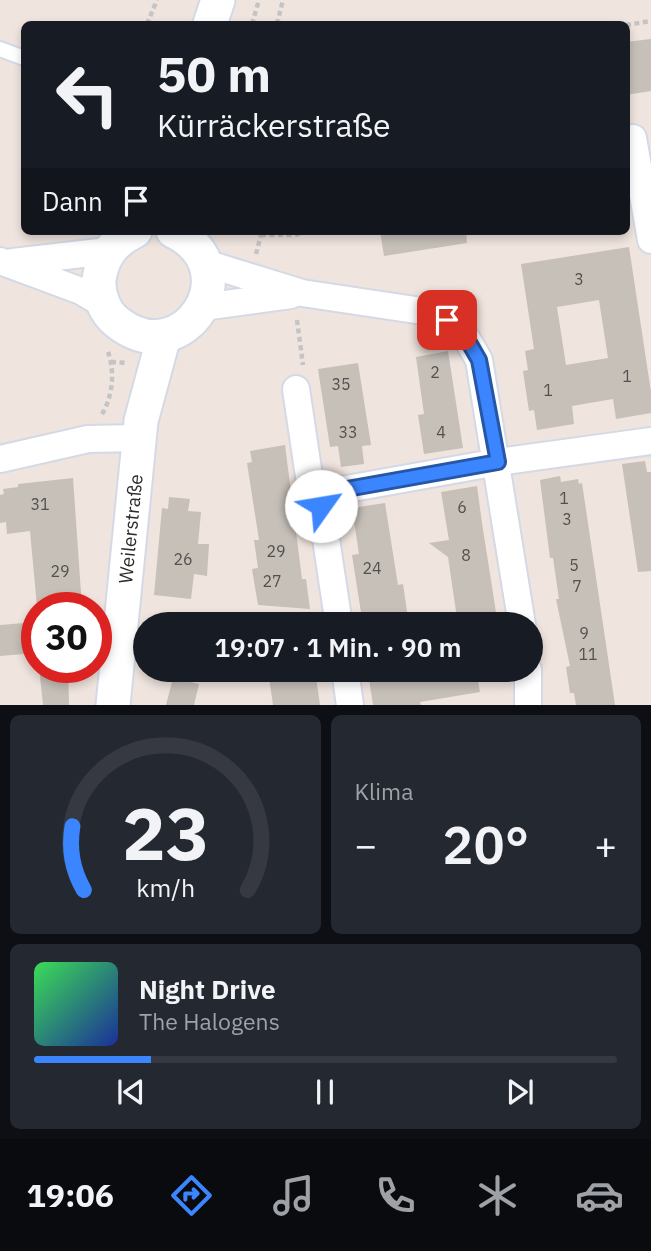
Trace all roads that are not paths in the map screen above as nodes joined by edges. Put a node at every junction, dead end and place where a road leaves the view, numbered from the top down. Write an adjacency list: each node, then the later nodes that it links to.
1 (218, 0): 2 (street)
2 (211, 21)
3 (0, 49): 4 (lane)
4 (21, 57)
5 (637, 138): 8 (street)
6 (127, 235): 9 (street)
7 (187, 240): 11 (street); 13 (street)
8 (651, 240)
9 (108, 251): 10 (street); 12 (street)
10 (4, 262): 12 (street)
11 (302, 293): 13 (street); 20 (street)
12 (103, 304): 15 (street)
13 (203, 307): 14 (street)
14 (164, 336): 15 (street); 17 (street, Weilerstraße)
15 (116, 337): 17 (street, Weilerstraße)
16 (296, 389): 21 (street)
17 (140, 430): 19 (street); 26 (street, Weilerstraße)
18 (651, 441): 20 (street)
19 (0, 459)
20 (498, 462): 21 (street); 23 (street)
21 (327, 497): 22 (street)
22 (336, 612)
23 (520, 612)
24 (347, 682): 27 (street)
25 (528, 682): 28 (street)
26 (113, 705)
27 (350, 705)
28 (528, 705)

